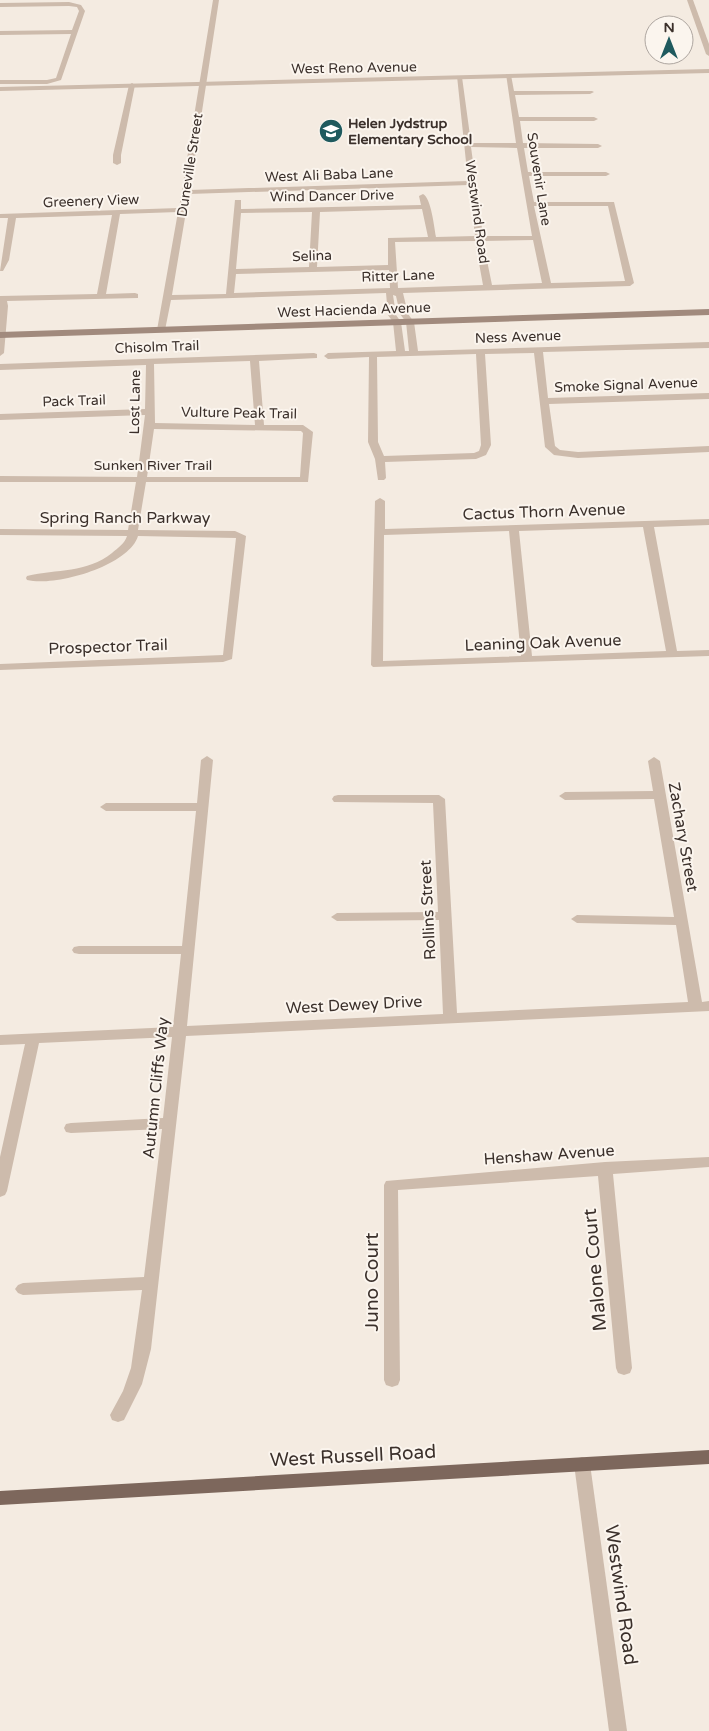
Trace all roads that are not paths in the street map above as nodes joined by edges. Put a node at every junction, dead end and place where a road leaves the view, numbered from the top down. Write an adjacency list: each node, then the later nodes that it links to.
1 (216, 0): 11 (street, Duneville Street)
2 (690, 0): 6 (street)
3 (0, 5): 4 (street)
4 (75, 32): 5 (street); 10 (street)
5 (0, 33)
6 (709, 54)
7 (709, 71): 8 (street, West Reno Avenue)
8 (508, 76): 9 (street, West Reno Avenue); 15 (street, Souvenir Lane)
9 (460, 77): 11 (street, West Reno Avenue); 18 (street, Westwind Road)
10 (0, 82)
11 (203, 84): 12 (street, West Reno Avenue); 25 (street, Duneville Street)
12 (132, 85): 13 (street, West Reno Avenue); 21 (street)
13 (0, 89)
14 (590, 92): 15 (street)
15 (511, 93): 16 (street, Souvenir Lane)
16 (516, 119): 17 (street); 19 (street, Souvenir Lane)
17 (594, 119)
18 (467, 145): 19 (street); 24 (street, Westwind Road)
19 (520, 145): 20 (street); 22 (street, Souvenir Lane)
20 (598, 146)
21 (117, 163)
22 (524, 174): 23 (street); 27 (street, Souvenir Lane)
23 (606, 174)
24 (473, 183): 25 (street, West Ali Baba Lane); 34 (street, Westwind Road)
25 (186, 192): 30 (street, Duneville Street)
26 (423, 196): 28 (street)
27 (531, 204): 35 (street, Souvenir Lane); 42 (street, Ritter Lane)
28 (426, 206): 29 (street, Wind Dancer Drive); 37 (street)
29 (316, 209): 40 (street); 41 (street, Wind Dancer Drive)
30 (182, 210): 31 (street, Greenery View); 48 (street, Duneville Street)
31 (116, 212): 32 (street, Greenery View); 47 (street)
32 (12, 215): 33 (street, Greenery View); 36 (street)
33 (0, 216)
34 (479, 238): 35 (street); 37 (street); 43 (street, Westwind Road)
35 (536, 238): 42 (street, Souvenir Lane)
36 (4, 239): 39 (street)
37 (434, 240): 38 (street)
38 (393, 267): 40 (street, Selina); 44 (street)
39 (0, 269)
40 (313, 270): 41 (street, Selina)
41 (231, 272): 46 (street)
42 (547, 285): 43 (street, Ritter Lane)
43 (488, 287): 44 (street, Ritter Lane)
44 (394, 290): 46 (street, Ritter Lane); 52 (street); 53 (street)
45 (135, 296): 47 (street)
46 (230, 296): 48 (street, Ritter Lane)
47 (101, 297): 49 (street)
48 (166, 298): 55 (street, Duneville Street)
49 (0, 300): 56 (street)
50 (709, 304): 52 (main road, West Hacienda Avenue)
51 (709, 312): 54 (main road, West Hacienda Avenue)
52 (404, 314): 53 (main road, West Hacienda Avenue); 54 (street)
53 (395, 318): 54 (main road, West Hacienda Avenue); 55 (main road, West Hacienda Avenue); 61 (street)
54 (410, 322): 62 (street)
55 (161, 326): 56 (main road, West Hacienda Avenue)
56 (1, 331): 60 (street)
57 (709, 345): 58 (street, Ness Avenue)
58 (538, 351): 59 (street, Ness Avenue); 70 (street)
59 (480, 352): 62 (street, Ness Avenue); 76 (street)
60 (0, 353)
61 (401, 354): 62 (street, Ness Avenue); 63 (street, Ness Avenue)
62 (414, 354)
63 (373, 355): 65 (street, Ness Avenue); 76 (street)
64 (314, 356): 66 (street, Chisolm Trail)
65 (328, 356)
66 (254, 358): 67 (street, Chisolm Trail); 74 (street)
67 (150, 361): 68 (street, Chisolm Trail); 71 (street, Lost Lane)
68 (0, 367)
69 (709, 396): 70 (street, Smoke Signal Avenue)
70 (544, 401): 75 (street)
71 (150, 412): 72 (street, Pack Trail); 73 (street, Lost Lane)
72 (0, 417)
73 (150, 426): 74 (street, Vulture Peak Trail); 79 (street, Lost Lane)
74 (260, 426): 80 (street, Vulture Peak Trail)
75 (709, 449)
76 (380, 459): 77 (street)
77 (381, 478)
78 (0, 479): 79 (street, Sunken River Trail)
79 (142, 479): 80 (street, Sunken River Trail); 87 (street, Lost Lane)
80 (305, 480)
81 (380, 501): 86 (street)
82 (709, 522): 83 (street, Cactus Thorn Avenue)
83 (648, 524): 84 (street, Cactus Thorn Avenue); 90 (street)
84 (514, 528): 86 (street, Cactus Thorn Avenue); 92 (street)
85 (0, 532): 87 (street, Spring Ranch Parkway)
86 (380, 532): 92 (street, Leaning Oak Avenue)
87 (134, 533): 88 (street); 91 (street, Spring Ranch Parkway)
88 (31, 578)
89 (709, 653): 90 (street, Leaning Oak Avenue)
90 (672, 655): 92 (street, Leaning Oak Avenue)
91 (216, 659): 93 (street, Prospector Trail)
92 (527, 660)
93 (0, 667)
94 (207, 760): 100 (street, Autumn Cliffs Way)
95 (654, 761): 96 (street, Zachary Street)
96 (660, 795): 97 (street); 104 (street, Zachary Street)
97 (565, 796)
98 (338, 799): 102 (street, Rollins Street)
99 (106, 807): 100 (street)
100 (202, 807): 106 (street, Autumn Cliffs Way)
101 (337, 916): 102 (street)
102 (444, 916): 108 (street, Rollins Street)
103 (577, 919): 104 (street)
104 (681, 921): 107 (street, Zachary Street)
105 (79, 950): 106 (street)
106 (188, 950): 109 (street, Autumn Cliffs Way)
107 (702, 1006): 108 (street, West Dewey Drive)
108 (450, 1018): 109 (street, West Dewey Drive)
109 (180, 1031): 110 (street, West Dewey Drive); 112 (street, Autumn Cliffs Way)
110 (33, 1039): 111 (street, West Dewey Drive); 117 (street)
111 (0, 1040)
112 (170, 1123): 113 (street); 118 (street, Autumn Cliffs Way)
113 (72, 1128)
114 (709, 1162): 115 (street, Henshaw Avenue)
115 (605, 1168): 116 (street, Henshaw Avenue); 120 (street, Malone Court)
116 (391, 1185): 121 (street, Juno Court)
117 (0, 1191)
118 (151, 1283): 119 (street); 122 (street, Autumn Cliffs Way)
119 (23, 1289)
120 (624, 1368)
121 (392, 1380)
122 (118, 1415)
123 (709, 1457): 124 (main road, West Russell Road)
124 (582, 1464): 125 (main road, West Russell Road); 126 (street, Westwind Road)
125 (0, 1498)
126 (618, 1731)

